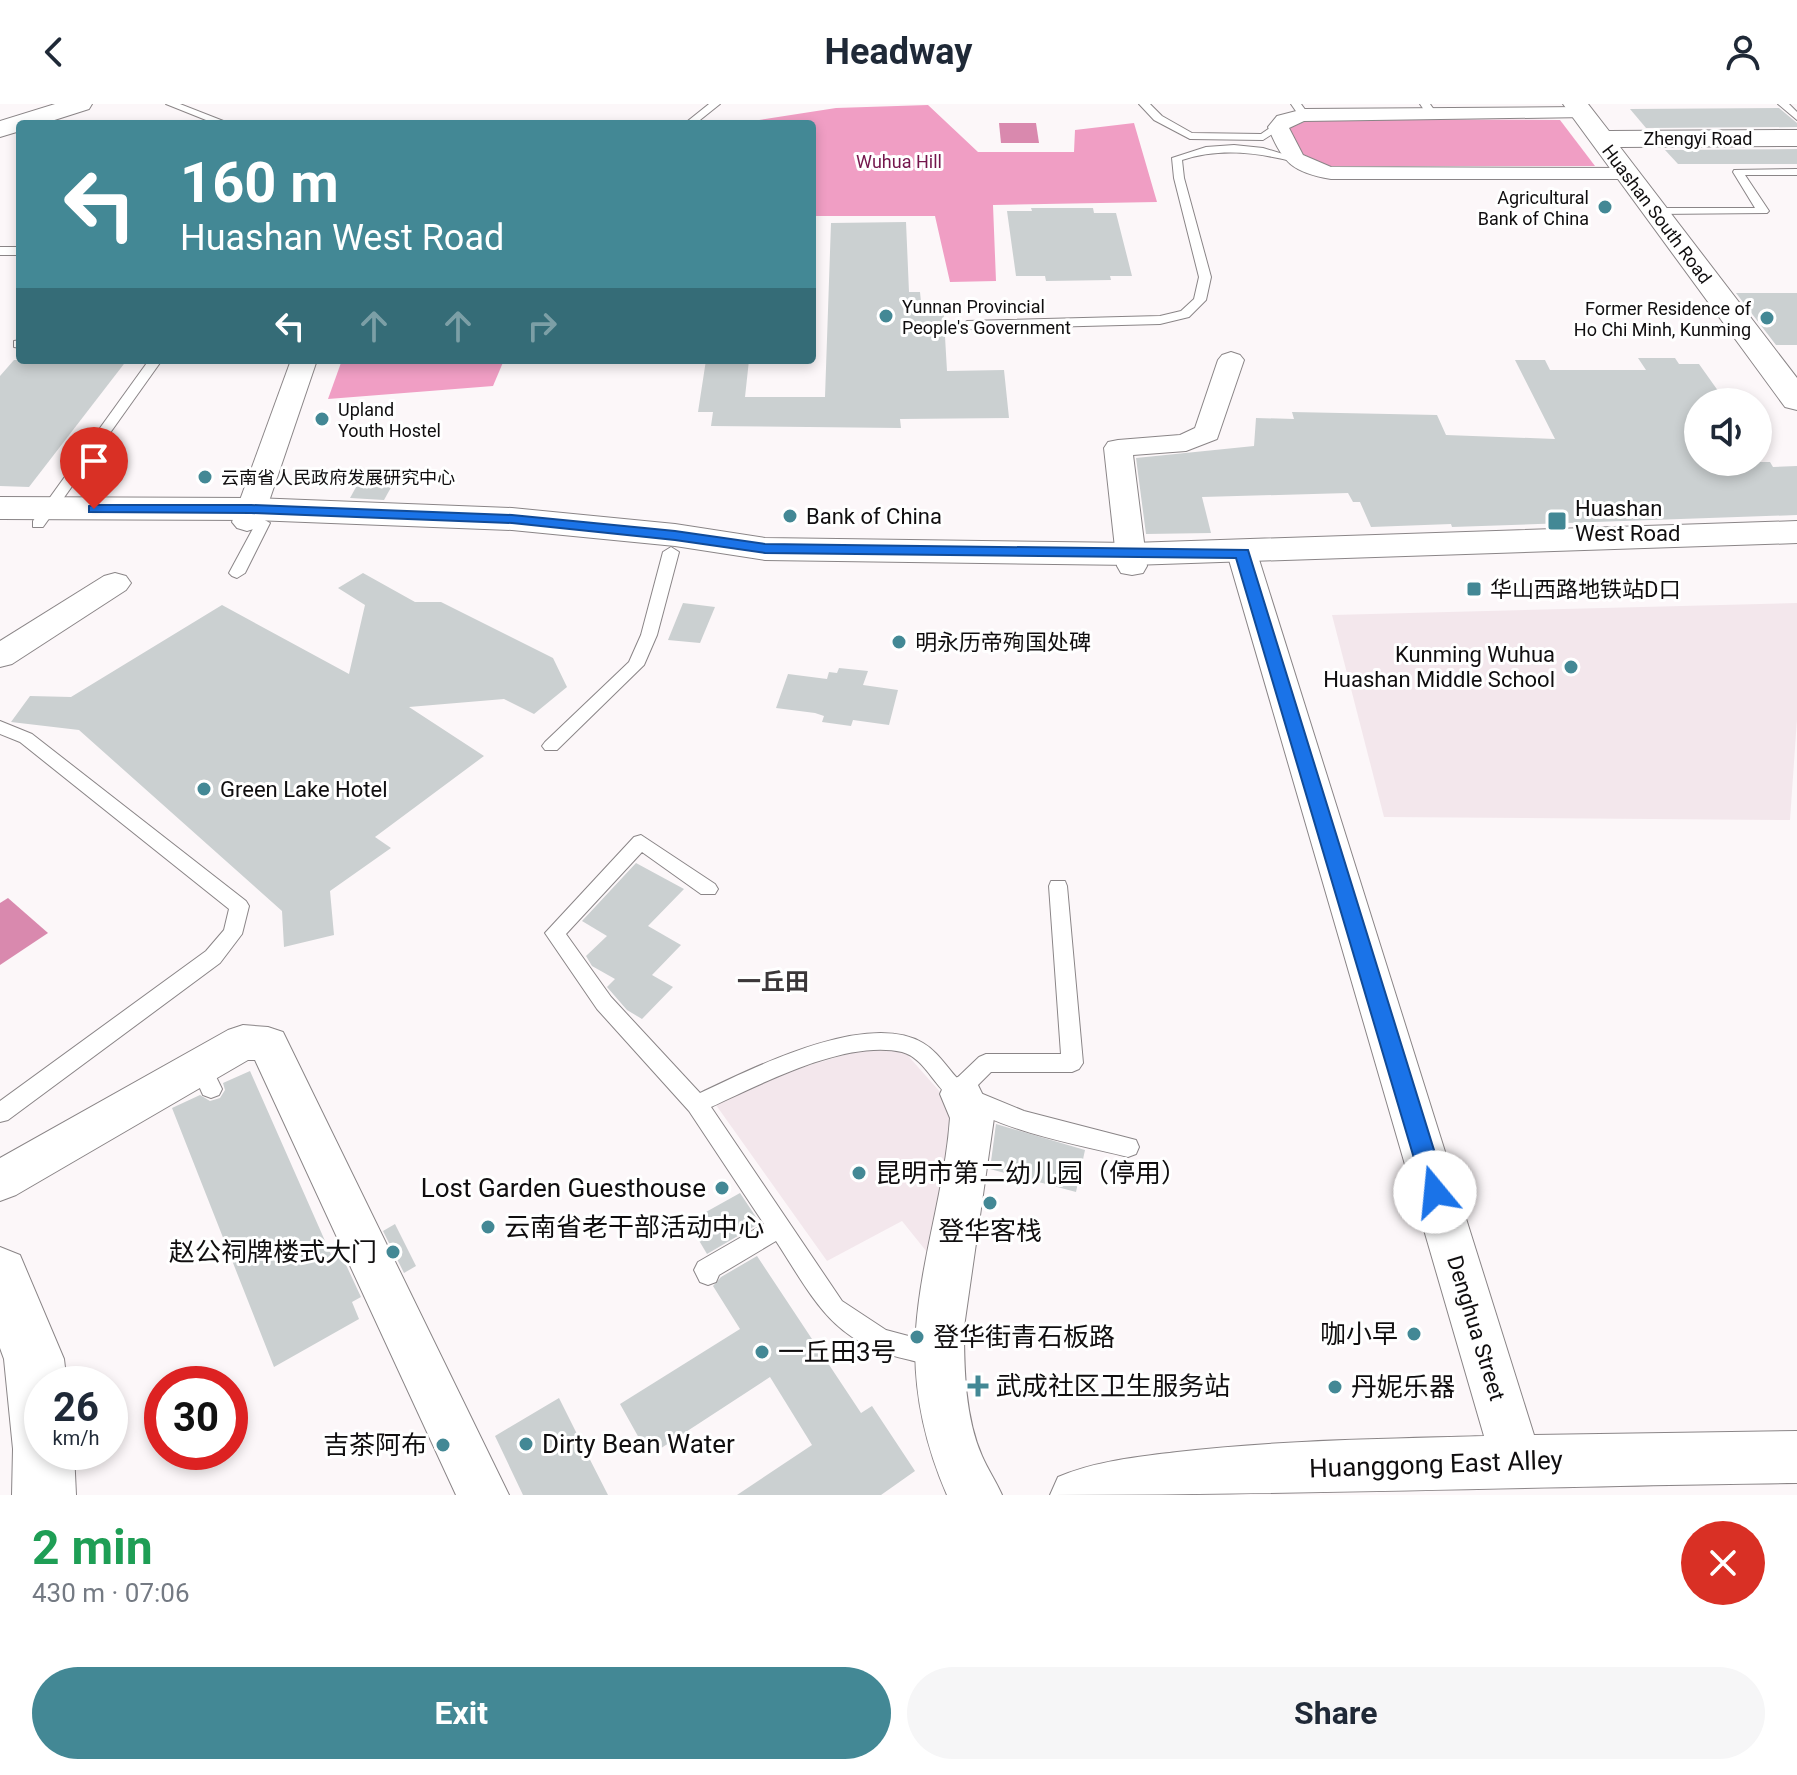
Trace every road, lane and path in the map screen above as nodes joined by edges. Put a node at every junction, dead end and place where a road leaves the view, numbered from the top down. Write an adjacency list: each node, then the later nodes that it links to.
1 (80, 104): 11 (main road)
2 (171, 104): 12 (lane)
3 (715, 104): 13 (lane)
4 (1144, 104): 10 (lane)
5 (1783, 104): 9 (lane)
6 (1577, 108): 8 (street); 16 (main road, Huashan South Road)
7 (1300, 109): 8 (street); 14 (street)
8 (1428, 109)
9 (1797, 117)
10 (1158, 118): 14 (lane); 17 (lane)
11 (29, 120)
12 (215, 120)
13 (694, 120)
14 (1278, 127): 18 (street)
15 (1797, 138): 16 (main road, Zhengyi Road)
16 (1599, 139): 20 (main road, Huashan South Road)
17 (1177, 158): 18 (lane); 22 (lane)
18 (1291, 158): 20 (street)
19 (1797, 172): 21 (lane)
20 (1626, 174): 21 (main road, Huashan South Road)
21 (1657, 211): 26 (main road, Huashan South Road)
22 (967, 325)
23 (1231, 360): 34 (street)
24 (153, 364): 28 (lane)
25 (303, 364): 29 (street)
26 (1792, 386)
27 (0, 508): 28 (main road)
28 (44, 516): 29 (main road); 30 (main road)
29 (254, 518): 33 (main road); 34 (main road); 36 (lane)
30 (0, 523)
31 (1797, 532): 35 (main road)
32 (1797, 543): 35 (main road)
33 (671, 552): 34 (main road); 40 (lane)
34 (1132, 560): 35 (main road)
35 (1245, 560): 54 (street, Denghua Street)
36 (237, 573)
37 (115, 583): 38 (street)
38 (0, 656)
39 (0, 727): 45 (lane)
40 (551, 746)
41 (1058, 886): 43 (lane)
42 (708, 889): 44 (lane)
43 (961, 1094): 44 (lane); 46 (lane); 51 (street)
44 (697, 1104): 48 (lane)
45 (0, 1113)
46 (1128, 1147)
47 (0, 1181): 57 (street)
48 (779, 1227): 50 (lane); 51 (lane)
49 (0, 1274): 52 (main road)
50 (708, 1274)
51 (939, 1355): 58 (street)
52 (35, 1366)
53 (1797, 1457): 54 (street, Huanggong East Alley)
54 (1516, 1460): 59 (street, Huanggong East Alley)
55 (43, 1470): 56 (main road)
56 (44, 1495)
57 (483, 1495)
58 (976, 1495)
59 (1076, 1495)

